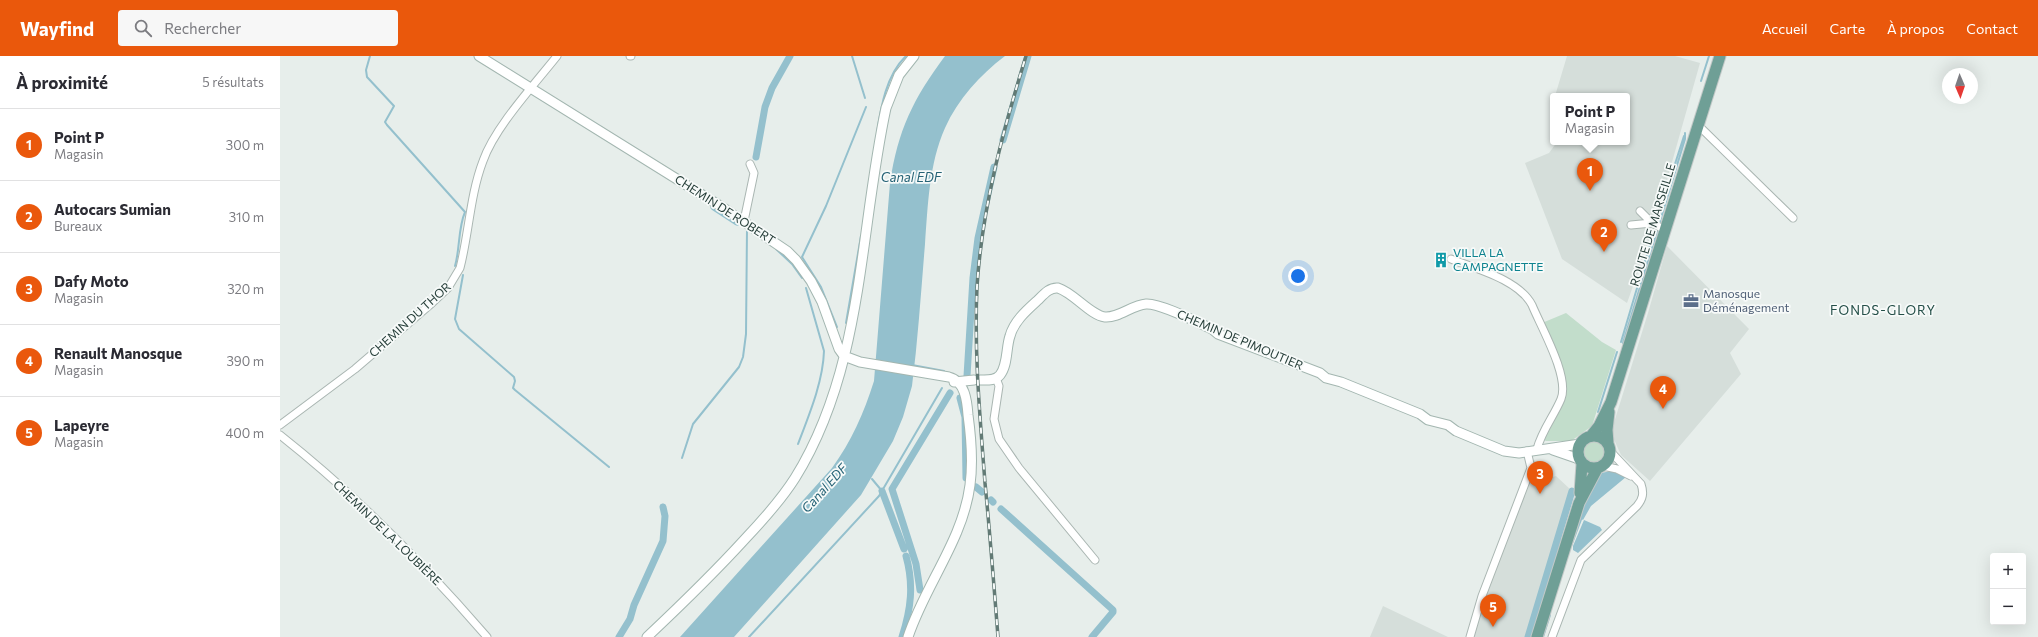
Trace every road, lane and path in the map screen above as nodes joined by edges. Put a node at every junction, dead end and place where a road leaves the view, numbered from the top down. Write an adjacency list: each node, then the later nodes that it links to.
1 (479, 56): 5 (main road, CHEMIN DE ROBERT)
2 (556, 56): 5 (street, CHEMIN DU THOR)
3 (914, 56): 15 (main road)
4 (1720, 56): 6 (main road, ROUTE DE MARSEILLE)
5 (530, 89): 10 (main road, CHEMIN DE ROBERT); 22 (street, CHEMIN DU THOR)
6 (1698, 125): 9 (street); 13 (main road, ROUTE DE MARSEILLE)
7 (750, 164): 10 (street)
8 (1640, 211): 11 (street)
9 (1792, 218)
10 (744, 221): 16 (main road, CHEMIN DE ROBERT)
11 (1652, 223): 12 (street); 13 (street)
12 (1631, 225)
13 (1665, 230): 21 (main road, ROUTE DE MARSEILLE)
14 (1451, 258): 28 (street)
15 (850, 328): 16 (main road); 17 (main road)
16 (833, 335): 17 (main road, CHEMIN DE ROBERT)
17 (844, 356): 18 (main road); 36 (main road)
18 (937, 375): 20 (main road); 20 (main road)
19 (996, 378): 20 (main road); 29 (main road, CHEMIN DE PIMOUTIER); 34 (street)
20 (958, 385): 37 (main road)
21 (1611, 402): 24 (main road, ROUTE DE MARSEILLE); 26 (main road, ROUTE DE MARSEILLE)
22 (280, 425)
23 (280, 435): 35 (street, CHEMIN DE LA LOUBIÈRE)
24 (1591, 436): 25 (main road); 26 (main road)
25 (1580, 444): 27 (main road, CHEMIN DE PIMOUTIER); 30 (main road)
26 (1609, 447): 31 (main road); 32 (street)
27 (1548, 448): 28 (main road, CHEMIN DE PIMOUTIER); 30 (main road, CHEMIN DE PIMOUTIER)
28 (1537, 449): 29 (main road, CHEMIN DE PIMOUTIER)
29 (1527, 451): 38 (street)
30 (1580, 462): 31 (main road); 33 (main road)
31 (1600, 467): 32 (street); 33 (main road)
32 (1639, 482): 40 (street)
33 (1579, 503): 39 (main road)
34 (1095, 560)
35 (487, 637)
36 (647, 637)
37 (908, 637)
38 (1470, 637)
39 (1537, 637)
40 (1552, 637)

